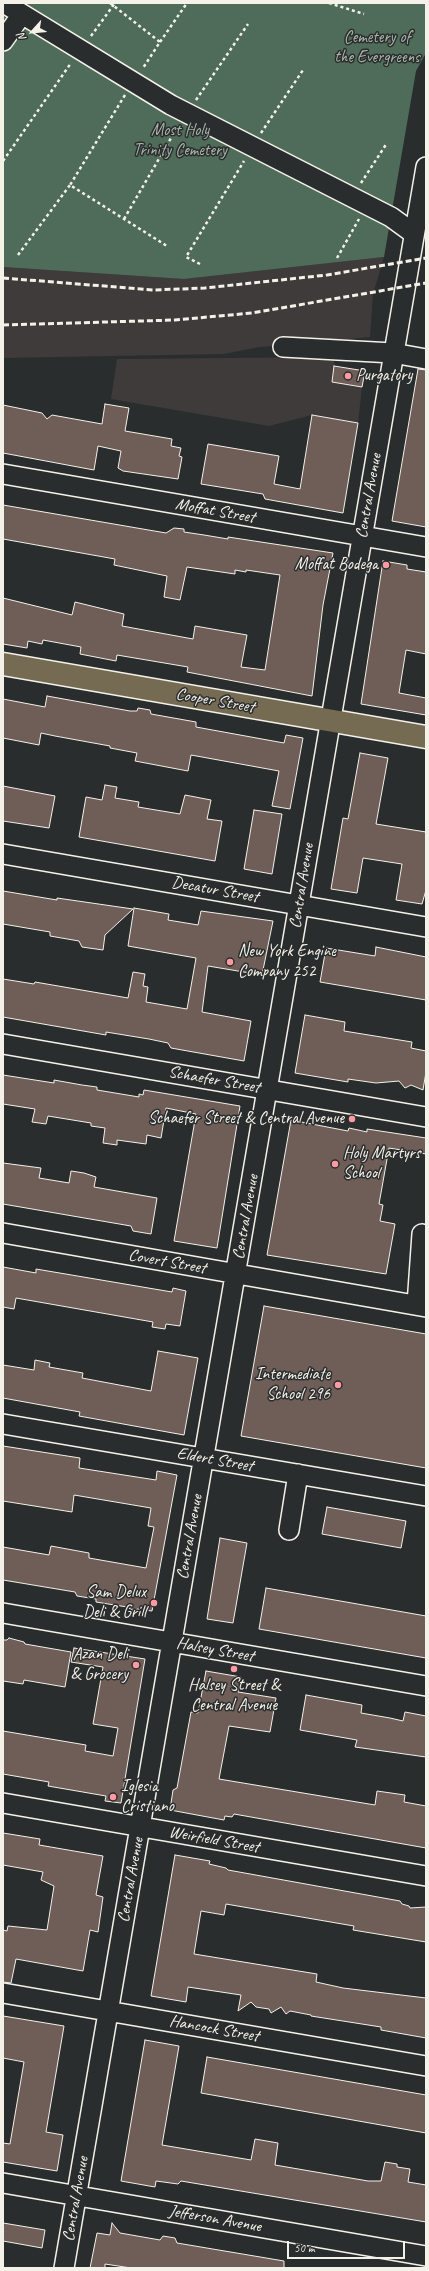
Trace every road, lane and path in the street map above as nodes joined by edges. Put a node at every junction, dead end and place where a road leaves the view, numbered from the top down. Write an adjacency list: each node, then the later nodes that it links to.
1 (4, 3): 6 (street)
2 (110, 3): 5 (path)
3 (187, 3): 10 (path)
4 (329, 3): 7 (path)
5 (114, 4): 10 (path); 11 (path)
6 (22, 14): 9 (street); 11 (street)
7 (364, 14)
8 (248, 24): 14 (path)
9 (3, 41)
10 (160, 42): 13 (path)
11 (81, 50): 13 (street); 17 (path)
12 (303, 70): 16 (path)
13 (133, 82): 14 (street); 19 (path)
14 (184, 116): 16 (street); 21 (path)
15 (387, 143): 20 (path)
16 (248, 153): 20 (street); 26 (path)
17 (3, 161)
18 (426, 167): 22 (street, Central Avenue)
19 (70, 185): 21 (path); 24 (path)
20 (360, 201): 22 (street); 25 (path)
21 (124, 219): 23 (path)
22 (414, 233): 28 (street, Central Avenue)
23 (167, 246)
24 (18, 254)
25 (337, 258)
26 (200, 264)
27 (283, 347): 28 (street)
28 (393, 353): 29 (street); 31 (street, Central Avenue)
29 (426, 359)
30 (3, 474): 31 (street, Moffat Street)
31 (363, 536): 32 (street, Moffat Street); 34 (street, Central Avenue)
32 (426, 547)
33 (3, 664): 34 (main road, Cooper Street)
34 (329, 721): 35 (main road, Cooper Street); 37 (street, Central Avenue)
35 (426, 738)
36 (3, 854): 37 (street, Decatur Street)
37 (299, 905): 38 (street, Decatur Street); 40 (street, Central Avenue)
38 (426, 927)
39 (3, 1044): 40 (street, Schaefer Street)
40 (267, 1090): 41 (street, Schaefer Street); 44 (street, Central Avenue)
41 (426, 1117)
42 (3, 1233): 44 (street, Covert Street)
43 (422, 1234): 45 (street)
44 (236, 1274): 46 (street, Covert Street); 48 (street, Central Avenue)
45 (422, 1283): 46 (street)
46 (422, 1306)
47 (3, 1424): 48 (street, Eldert Street)
48 (204, 1458): 49 (street, Eldert Street); 53 (street, Central Avenue)
49 (298, 1474): 50 (street, Eldert Street); 51 (street)
50 (426, 1496)
51 (289, 1530)
52 (3, 1613): 53 (street, Halsey Street)
53 (172, 1642): 54 (street, Halsey Street); 56 (street, Central Avenue)
54 (426, 1686)
55 (3, 1803): 56 (street, Weirfield Street)
56 (140, 1827): 57 (street, Weirfield Street); 59 (street, Central Avenue)
57 (426, 1876)
58 (3, 1993): 59 (street, Hancock Street)
59 (109, 2011): 60 (street, Hancock Street); 62 (street, Central Avenue)
60 (426, 2066)
61 (3, 2183): 62 (street, Jefferson Avenue)
62 (77, 2195): 63 (street, Jefferson Avenue); 64 (street, Central Avenue)
63 (426, 2256)
64 (64, 2268)

